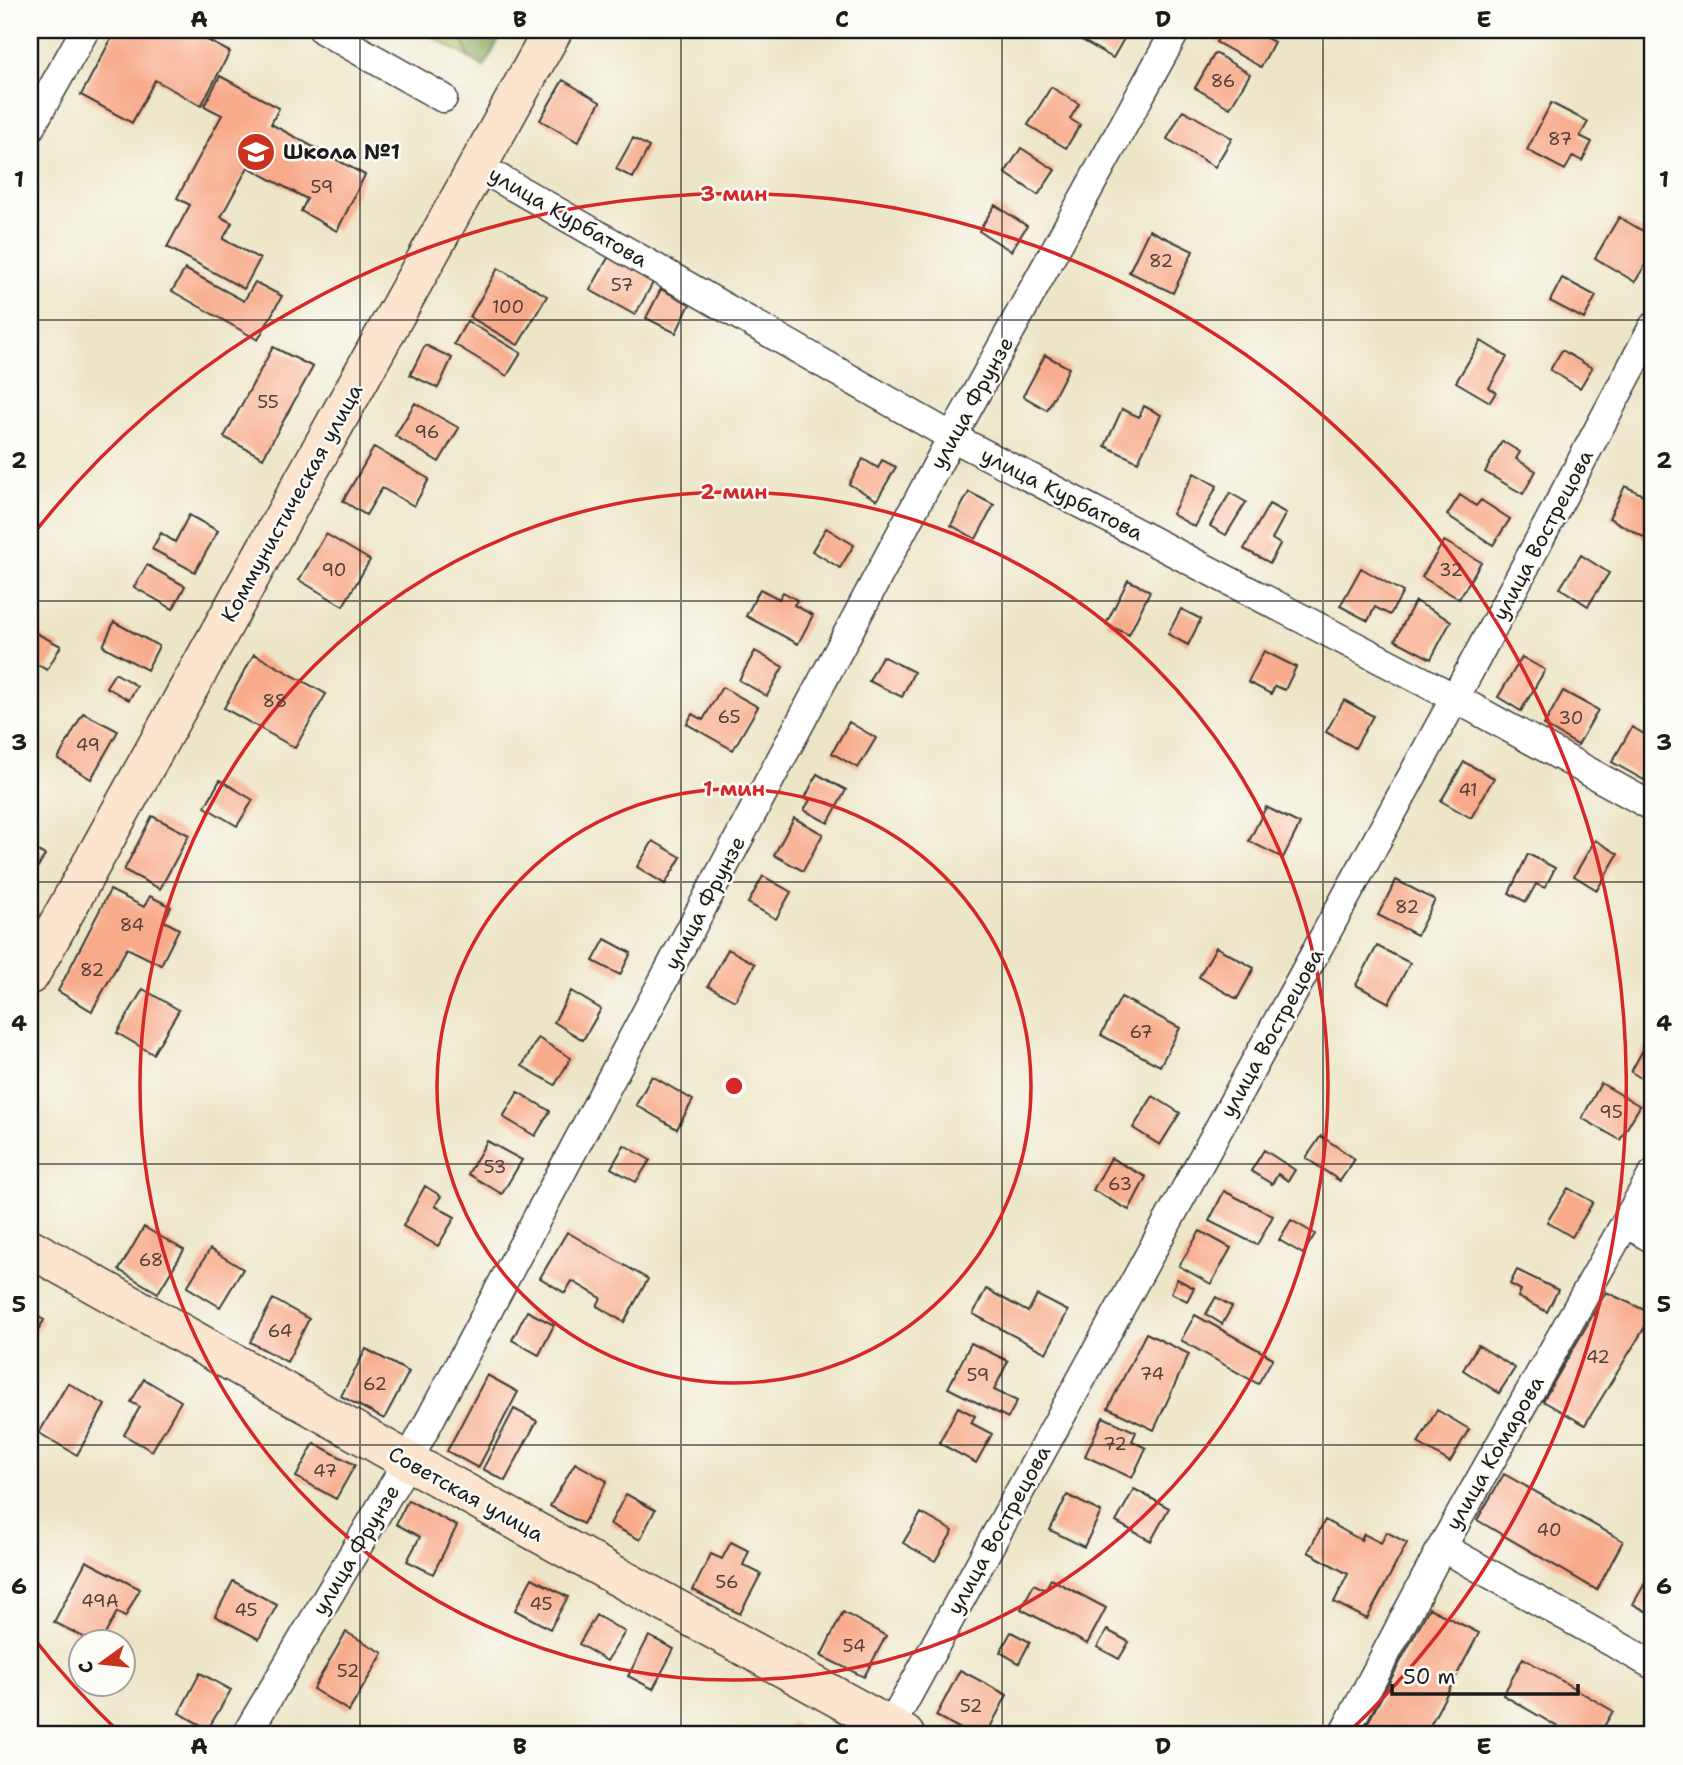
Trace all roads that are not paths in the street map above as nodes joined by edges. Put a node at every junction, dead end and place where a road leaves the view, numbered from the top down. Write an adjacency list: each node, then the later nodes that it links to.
1 (85, 30): 6 (street)
2 (323, 30): 5 (street)
3 (553, 30): 7 (street, Коммунистическая улица)
4 (1177, 30): 9 (street, улица Фрунзе)
5 (443, 98)
6 (30, 128)
7 (479, 167): 9 (street, улица Курбатова); 12 (street, Коммунистическая улица)
8 (1653, 327): 10 (street, улица Вострецова)
9 (952, 437): 10 (street, улица Курбатова); 17 (street, улица Фрунзе)
10 (1455, 698): 11 (street, улица Курбатова); 20 (street, улица Вострецова)
11 (1653, 807)
12 (30, 975)
13 (1653, 1174): 14 (street, улица Комарова)
14 (1626, 1223): 15 (street); 18 (street, улица Комарова)
15 (1653, 1239)
16 (30, 1248): 17 (street, Советская улица)
17 (408, 1461): 20 (street, Советская улица); 21 (street, улица Фрунзе)
18 (1442, 1547): 19 (street); 22 (street, улица Комарова)
19 (1653, 1665)
20 (894, 1733)
21 (246, 1735)
22 (1343, 1735)

